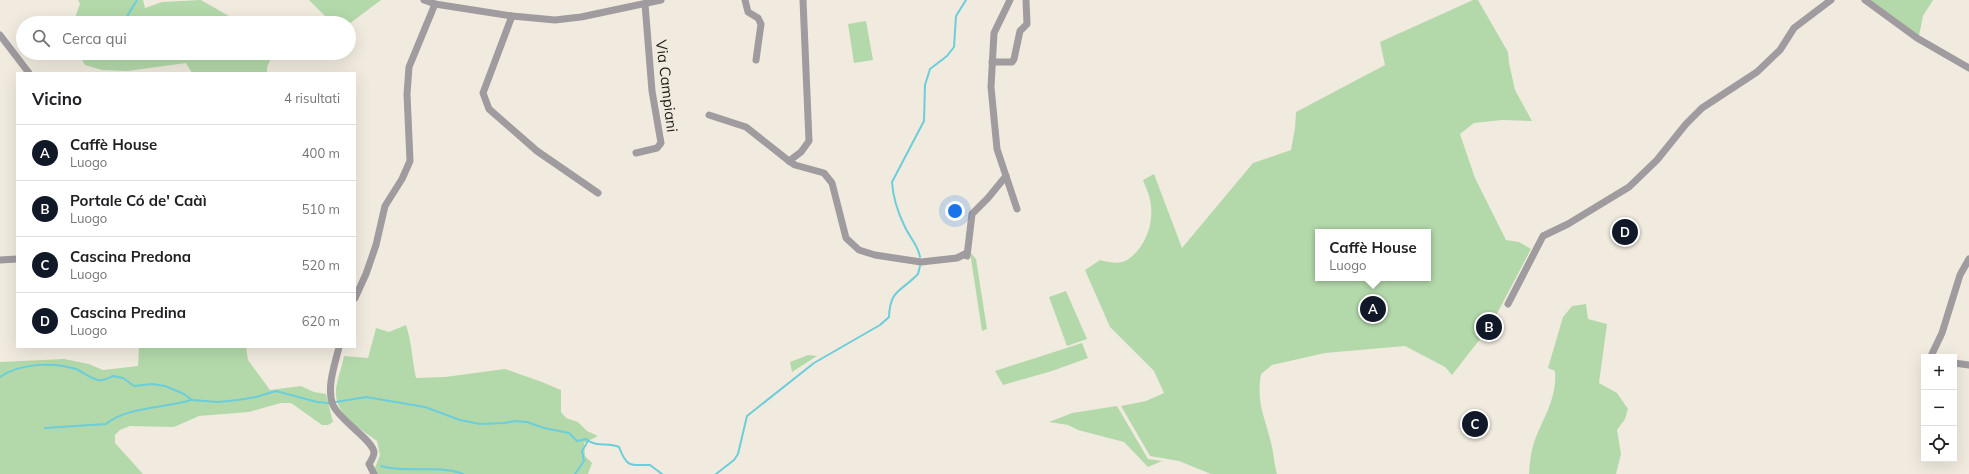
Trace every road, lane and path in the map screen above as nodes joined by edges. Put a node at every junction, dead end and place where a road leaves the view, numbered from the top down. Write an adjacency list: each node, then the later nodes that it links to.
1 (424, 0): 9 (street)
2 (660, 0): 10 (street)
3 (745, 0): 15 (street)
4 (803, 0): 21 (street)
5 (1010, 0): 16 (street)
6 (1026, 0): 16 (street)
7 (1831, 0): 29 (street)
8 (1865, 0): 17 (street)
9 (435, 4): 11 (street); 28 (street)
10 (645, 4): 11 (street); 20 (street, Via Campiani)
11 (512, 16): 23 (street)
12 (0, 35): 13 (street)
13 (16, 56)
14 (19, 60): 18 (street)
15 (756, 60)
16 (992, 62): 22 (street)
17 (1969, 68)
18 (28, 72)
19 (709, 115): 21 (street)
20 (636, 153)
21 (789, 161): 22 (street)
22 (1006, 176): 24 (street)
23 (598, 193)
24 (1017, 209)
25 (16, 259): 27 (street)
26 (1969, 259): 31 (street)
27 (0, 260)
28 (356, 296)
29 (1508, 304)
30 (339, 348): 34 (street)
31 (1932, 354)
32 (1957, 363): 33 (street)
33 (1969, 365)
34 (374, 474)

